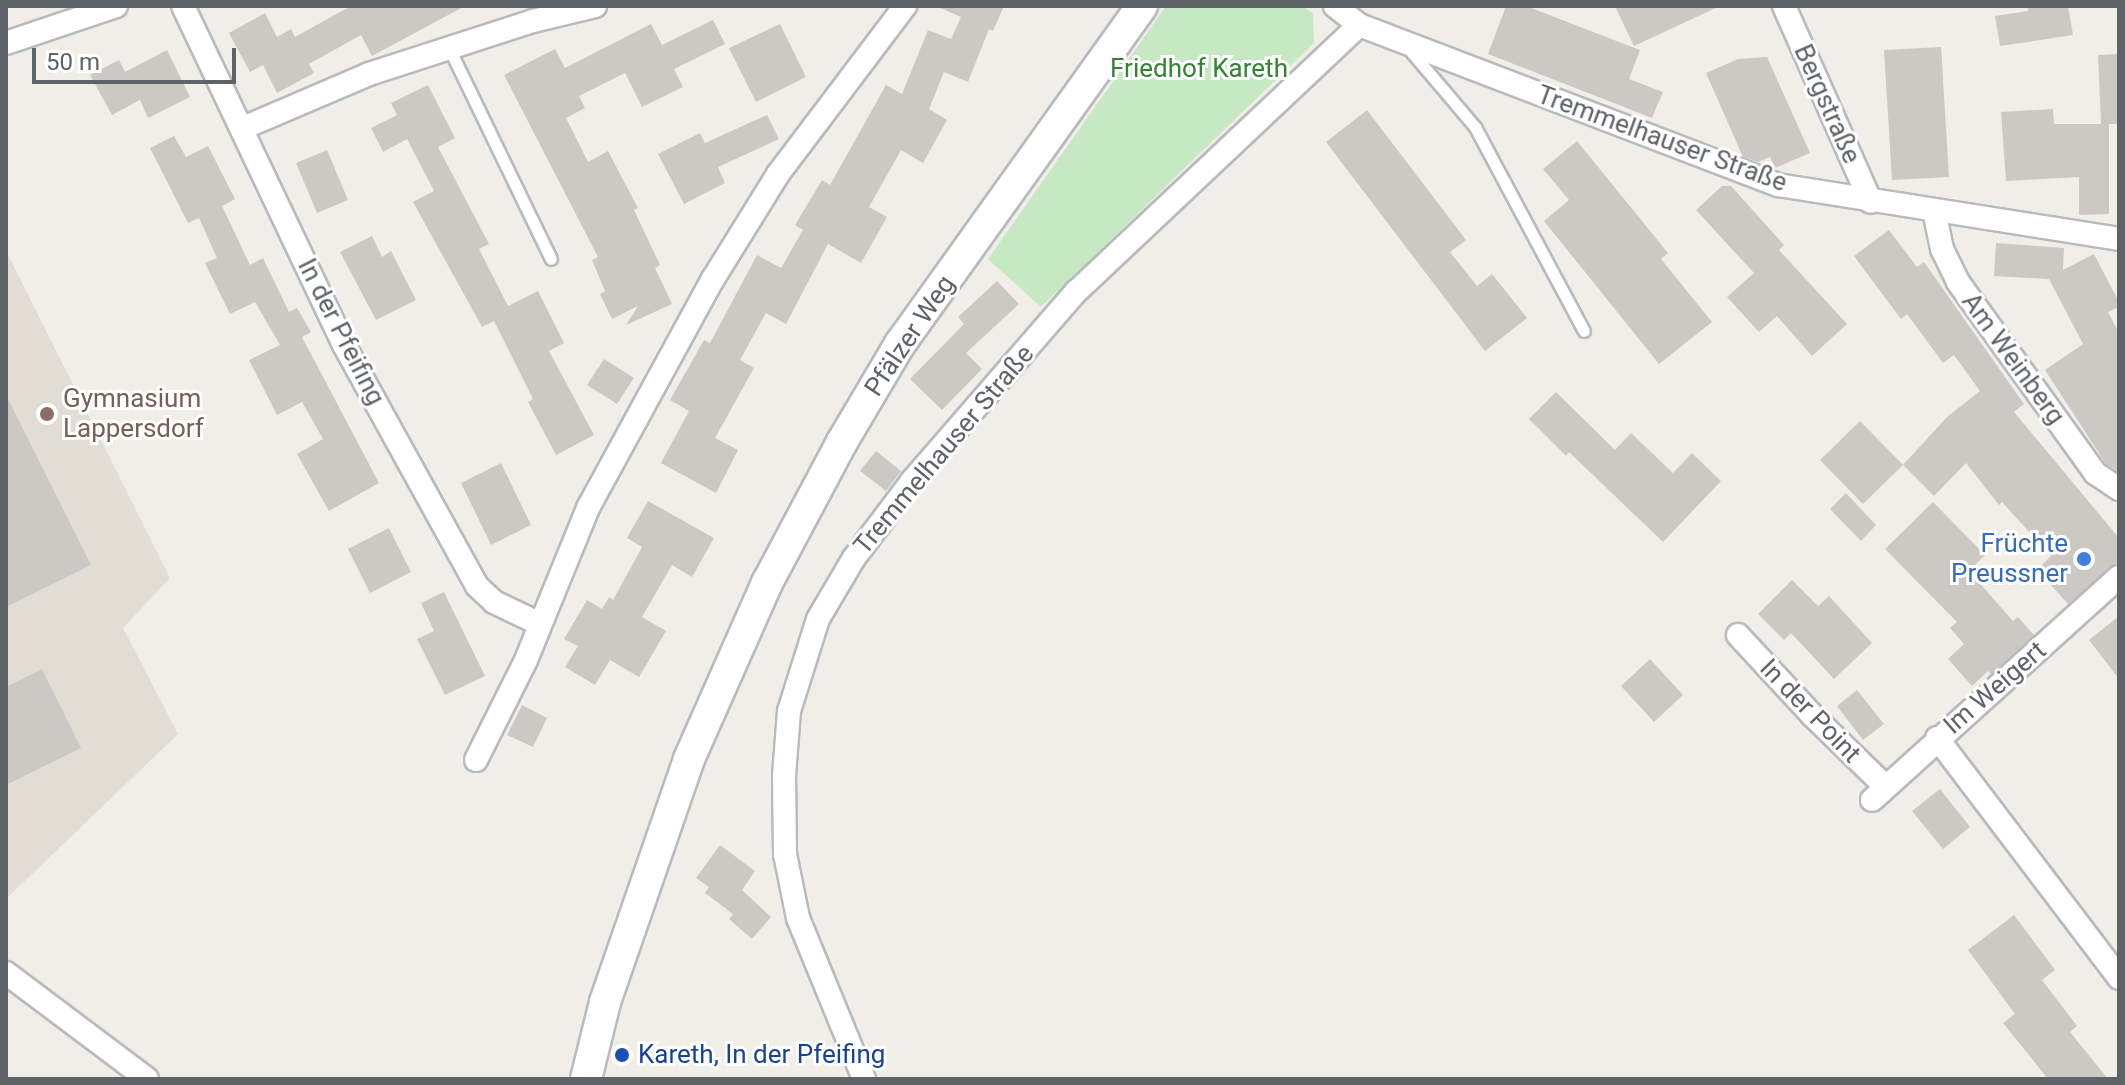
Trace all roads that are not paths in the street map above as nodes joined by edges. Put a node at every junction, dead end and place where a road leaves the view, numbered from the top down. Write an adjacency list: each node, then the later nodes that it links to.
1 (116, 6): 10 (street)
2 (183, 6): 12 (street, In der Pfeifing)
3 (595, 6): 11 (street)
4 (905, 6): 20 (street)
5 (1142, 6): 27 (street, Pfälzer Weg)
6 (1335, 6): 8 (street, Tremmelhauser Straße)
7 (1784, 6): 13 (street, Bergstraße)
8 (1359, 25): 9 (street, Tremmelhauser Straße); 31 (street, Tremmelhauser Straße)
9 (1402, 41): 13 (street, Tremmelhauser Straße); 17 (lane, Tremmelhauser Straße)
10 (6, 43)
11 (449, 48): 12 (street); 16 (lane)
12 (243, 128): 20 (street, In der Pfeifing)
13 (1871, 202): 14 (street, Tremmelhauser Straße)
14 (1934, 211): 15 (street, Tremmelhauser Straße); 18 (street, Am Weinberg)
15 (2119, 239)
16 (551, 259)
17 (1584, 331)
18 (2119, 489)
19 (2119, 577): 22 (street, Im Weigert)
20 (540, 624): 23 (street)
21 (1738, 635): 24 (street, In der Point)
22 (1937, 738): 24 (street, Im Weigert); 26 (street)
23 (476, 760)
24 (1878, 793)
25 (6, 973): 28 (street)
26 (2119, 978)
27 (605, 1002): 29 (street); 30 (street)
28 (147, 1079)
29 (570, 1079)
30 (586, 1079)
31 (864, 1079)

